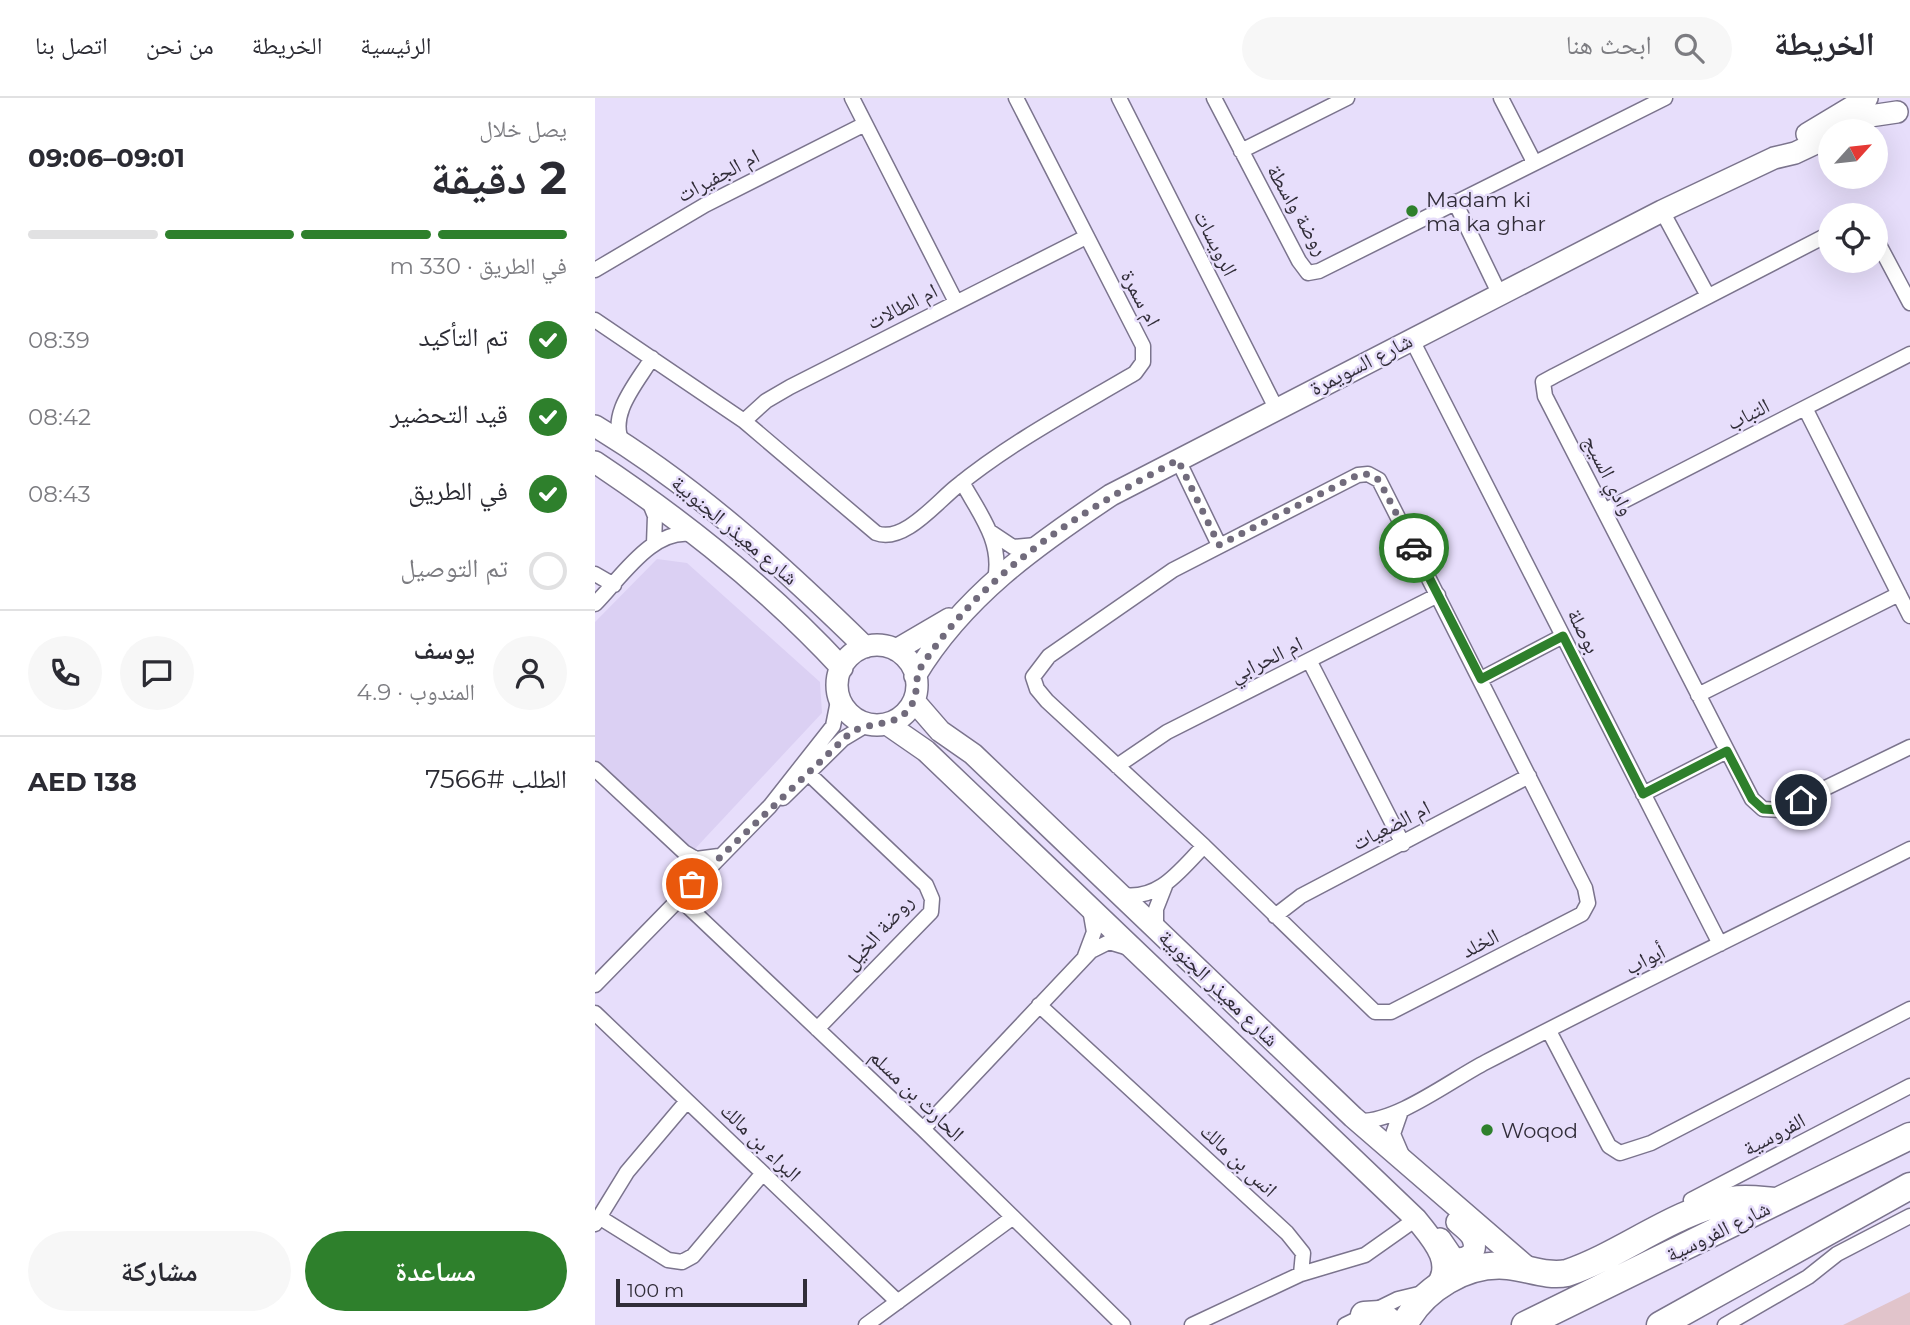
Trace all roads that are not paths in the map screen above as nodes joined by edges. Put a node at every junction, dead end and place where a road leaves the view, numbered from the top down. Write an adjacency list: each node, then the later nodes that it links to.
1 (852, 98): 12 (street)
2 (1016, 98): 19 (street, ام سمرة)
3 (1138, 98): 9 (street)
4 (1214, 98): 14 (street, روضة واسطة)
5 (1501, 98): 16 (street)
6 (1665, 98): 16 (street, روضة واسطة)
7 (1867, 98): 15 (street, شارع السويمرة)
8 (1343, 99): 14 (street)
9 (1121, 102): 32 (street, الرويسات)
10 (1897, 109): 11 (street)
11 (1864, 119)
12 (865, 124): 22 (street, ام الجفيرات); 25 (street)
13 (1818, 142): 15 (street, شارع السويمرة)
14 (1241, 151): 17 (street, روضة واسطة)
15 (1774, 158): 18 (street, شارع السويمرة)
16 (1534, 162): 17 (street, روضة واسطة)
17 (1455, 202): 23 (street)
18 (1662, 211): 23 (street, شارع السويمرة); 24 (street)
19 (1086, 237): 25 (street, ام الطالات); 39 (street, ام سمرة)
20 (1818, 240): 24 (street, وادي السيج)
21 (1888, 262): 26 (street)
22 (595, 271)
23 (1499, 293): 28 (street, شارع السويمرة)
24 (1708, 296): 41 (street, وادي السيج)
25 (955, 302): 34 (street, ام الطالات)
26 (1910, 303)
27 (595, 320): 30 (street, ام سمرة)
28 (1411, 338): 32 (street, شارع السويمرة); 55 (street, بوصلة)
29 (1910, 354): 33 (street, التباب)
30 (652, 358): 31 (street); 34 (street, ام سمرة)
31 (624, 405): 35 (street); 36 (street)
32 (1276, 408): 37 (street, شارع السويمرة)
33 (1805, 408): 41 (street, التباب); 50 (street)
34 (744, 421): 39 (street, ام سمرة)
35 (595, 424): 36 (street, شارع معيذر الجنوبية)
36 (624, 446): 56 (street, شارع معيذر الجنوبية)
37 (1178, 460): 45 (street, شارع السويمرة); 46 (street)
38 (595, 462): 40 (street, شارع معيذر الجنوبية)
39 (962, 482): 42 (street)
40 (649, 499): 43 (street, شارع معيذر الجنوبية); 44 (street)
41 (1604, 511): 62 (street, وادي السيج)
42 (989, 531): 45 (street); 48 (street)
43 (698, 536): 44 (street); 59 (street, شارع معيذر الجنوبية)
44 (654, 544): 49 (street)
45 (1037, 544): 48 (street, شارع السويمرة)
46 (1219, 545): 51 (street, الخلد); 68 (street, الخلد)
47 (595, 574): 49 (street)
48 (995, 579): 53 (street, شارع السويمرة)
49 (614, 585): 52 (street)
50 (1899, 594): 54 (street); 62 (street)
51 (1438, 595): 58 (street, ام الحرابي); 61 (street, الخلد)
52 (595, 604)
53 (970, 604): 57 (street, شارع السويمرة); 60 (street, شارع السويمرة)
54 (1910, 616)
55 (1563, 636): 61 (street); 72 (street, بوصلة)
56 (865, 647): 57 (street); 59 (street)
57 (896, 650): 60 (street)
58 (1310, 662): 68 (street, ام الحرابي); 74 (street)
59 (842, 668): 63 (street)
60 (915, 676): 64 (street)
61 (1481, 679): 71 (street, الخلد)
62 (1698, 695): 67 (street, وادي السيج)
63 (839, 696): 65 (street); 73 (street)
64 (913, 701): 65 (street); 79 (street, شارع معيذر الجنوبية)
65 (878, 724): 70 (street); 81 (street, شارع معيذر الجنوبية)
66 (1910, 747): 67 (street, وادي السيج)
67 (1727, 751): 72 (street)
68 (1117, 766): 75 (street, الخلد)
69 (595, 769): 77 (street)
70 (809, 774): 73 (street); 91 (street, روضة الخيل)
71 (1529, 776): 74 (street, ام الضعيات); 82 (street, الخلد)
72 (1643, 794): 84 (street, بوصلة)
73 (769, 806): 77 (street)
74 (1403, 844): 82 (street, ام الضعيات)
75 (1203, 846): 78 (street); 82 (street, الخلد)
76 (1910, 849): 84 (street, أبواب)
77 (719, 856): 80 (street)
78 (1166, 885): 79 (street); 83 (street)
79 (1123, 895): 83 (street, شارع معيذر الجنوبية)
80 (678, 897): 87 (street); 91 (street, الحارث بن مسلم)
81 (1088, 902): 85 (street, شارع معيذر الجنوبية); 86 (street)
82 (1275, 916)
83 (1156, 927): 96 (street, شارع معيذر الجنوبية)
84 (1720, 944): 92 (street, أبواب)
85 (1137, 951): 86 (street); 105 (street, شارع معيذر الجنوبية)
86 (1084, 957): 88 (street)
87 (595, 985)
88 (1039, 1005): 97 (street); 109 (street, انس بن مالك)
89 (1910, 1009): 92 (street)
90 (595, 1013): 94 (street, البراء بن مالك)
91 (817, 1028): 97 (street, الحارث بن مسلم)
92 (1549, 1031): 95 (street, أبواب)
93 (1910, 1086): 107 (street, الفروسية)
94 (687, 1101): 100 (street, البراء بن مالك); 106 (street)
95 (1401, 1111): 96 (street, أبواب); 99 (street)
96 (1358, 1121): 99 (street, شارع معيذر الجنوبية)
97 (923, 1129): 104 (street, الحارث بن مسلم)
98 (1910, 1136): 102 (highway, شارع الفروسية)
99 (1410, 1168): 105 (street); 108 (street, شارع معيذر الجنوبية)
100 (763, 1173): 106 (street); 111 (street, البراء بن مالك)
101 (1910, 1186): 119 (highway)
102 (1779, 1201): 107 (highway); 113 (highway, شارع الفروسية)
103 (1910, 1216): 120 (street)
104 (1012, 1218): 111 (street); 115 (street, الحارث بن مسلم)
105 (1416, 1219): 109 (street); 110 (street, شارع معيذر الجنوبية)
106 (597, 1221)
107 (1665, 1225): 108 (highway)
108 (1529, 1269): 110 (highway)
109 (1301, 1274): 116 (street)
110 (1432, 1290): 112 (street); 118 (highway)
111 (898, 1302): 114 (street)
112 (1355, 1320): 117 (highway)
113 (1531, 1323)
114 (866, 1325)
115 (1123, 1325)
116 (1192, 1325)
117 (1394, 1325)
118 (1404, 1325)
119 (1660, 1325)
120 (1725, 1325)

